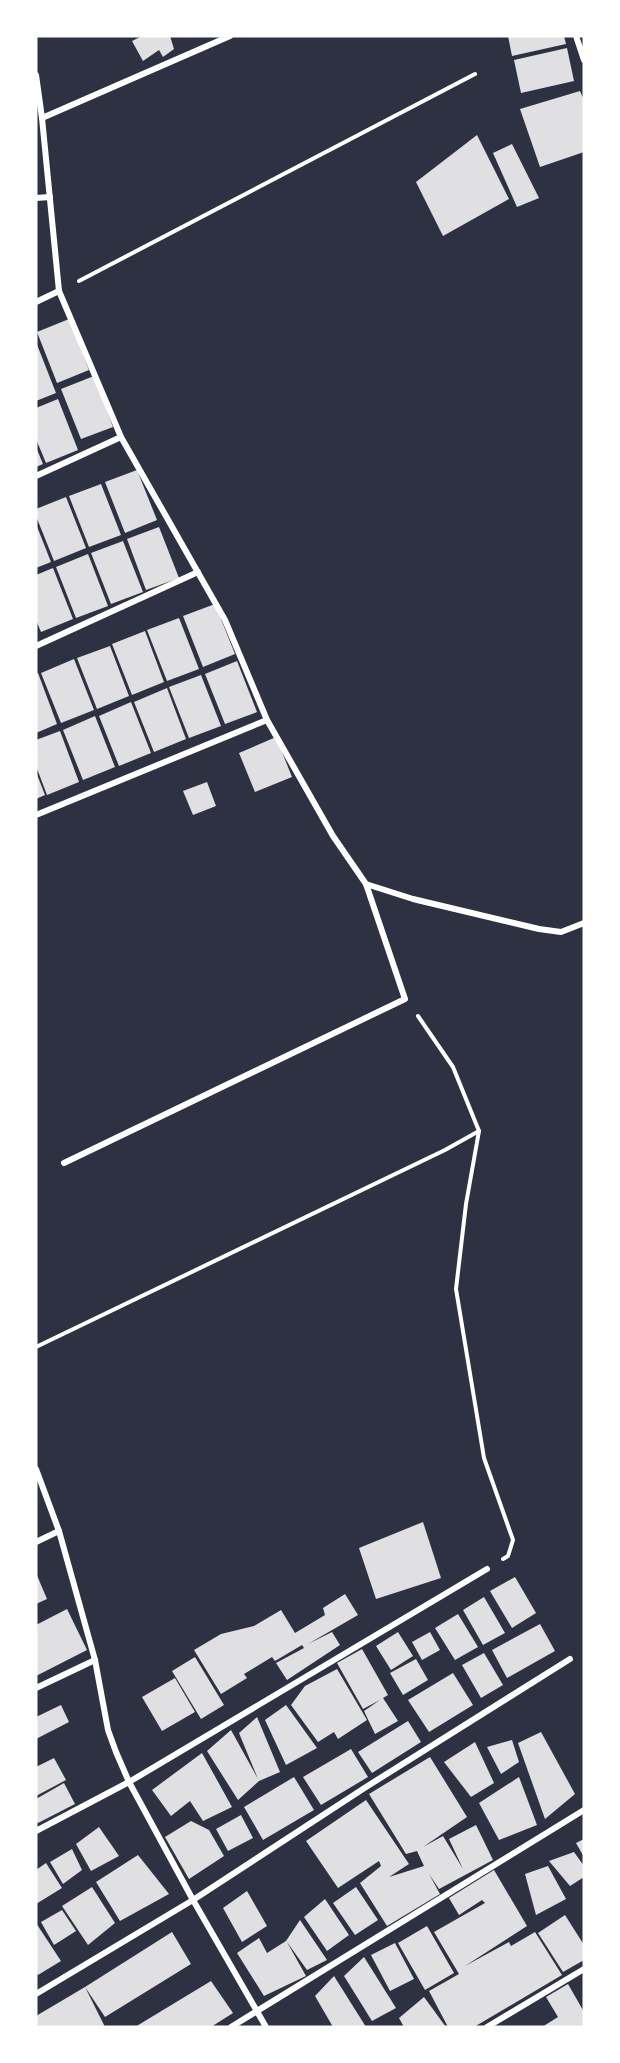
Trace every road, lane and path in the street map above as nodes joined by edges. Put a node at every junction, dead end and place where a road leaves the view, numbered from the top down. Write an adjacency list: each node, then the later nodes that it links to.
1 (230, 36): 6 (street)
2 (576, 36): 3 (street)
3 (584, 60)
4 (475, 74): 9 (path)
5 (36, 75): 6 (street)
6 (42, 118): 7 (street)
7 (50, 197): 8 (street); 9 (street)
8 (36, 198)
9 (59, 291): 10 (street); 11 (street)
10 (36, 302)
11 (121, 437): 12 (street); 13 (street)
12 (36, 476)
13 (198, 572): 14 (street); 15 (street)
14 (36, 646)
15 (267, 720): 16 (street); 17 (street)
16 (36, 815)
17 (366, 884): 18 (street); 19 (street)
18 (584, 923)
19 (405, 999): 20 (path); 21 (street)
20 (479, 1131): 22 (path); 26 (path)
21 (64, 1163)
22 (36, 1347)
23 (36, 1469): 24 (street)
24 (59, 1531): 25 (street); 28 (street)
25 (36, 1542)
26 (487, 1569): 30 (street)
27 (570, 1659): 33 (street)
28 (95, 1660): 29 (street); 30 (street)
29 (36, 1688)
30 (129, 1782): 32 (street); 33 (street)
31 (584, 1810): 36 (street)
32 (36, 1831)
33 (193, 1900): 35 (street); 36 (street)
34 (584, 1969): 39 (street)
35 (36, 1994)
36 (256, 2011): 37 (street); 38 (street)
37 (231, 2027)
38 (266, 2027)
39 (487, 2027)

